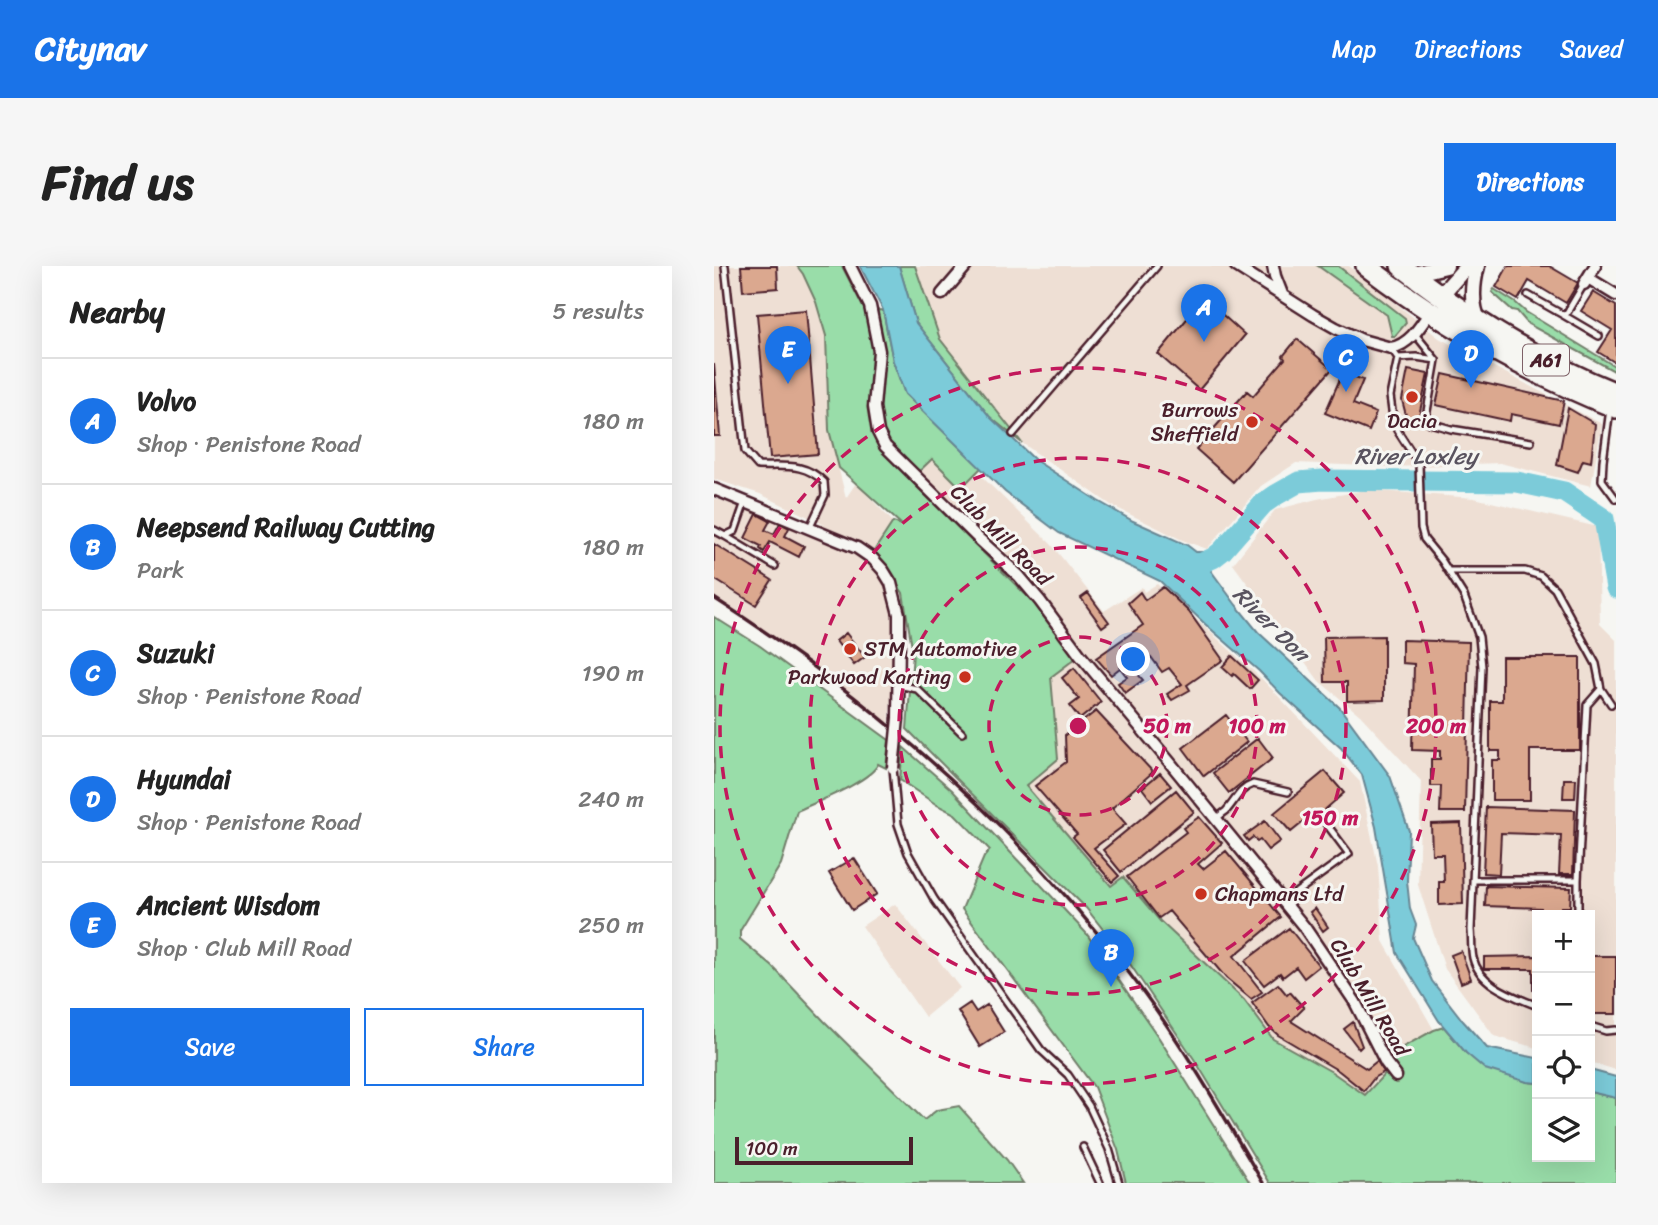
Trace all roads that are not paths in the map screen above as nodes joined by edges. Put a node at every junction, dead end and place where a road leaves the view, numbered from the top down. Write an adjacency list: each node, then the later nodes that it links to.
1 (725, 266): 32 (lane)
2 (850, 266): 44 (street, Club Mill Road)
3 (966, 266): 14 (street)
4 (1157, 266): 27 (lane)
5 (1236, 266): 15 (street)
6 (1273, 266): 15 (street)
7 (1366, 266): 21 (highway, A61)
8 (1446, 266): 12 (street)
9 (1466, 266): 16 (street)
10 (1477, 266): 20 (street)
11 (1595, 266): 13 (street)
12 (1407, 270): 16 (highway, A61)
13 (1586, 281): 18 (street); 19 (lane)
14 (942, 294)
15 (1283, 294): 23 (street)
16 (1441, 295): 20 (highway, A61); 21 (highway)
17 (1528, 295): 19 (lane)
18 (1616, 295)
19 (1565, 316): 22 (lane)
20 (1479, 322): 26 (highway, A61)
21 (1422, 324): 23 (street); 25 (lane); 26 (highway, A61)
22 (1600, 336)
23 (1391, 348): 24 (lane)
24 (1398, 358): 25 (lane); 36 (lane)
25 (1436, 360): 28 (lane)
26 (1614, 402): 30 (lane)
27 (1013, 434)
28 (1531, 442)
29 (714, 489): 31 (street)
30 (1616, 499)
31 (745, 502): 32 (street); 34 (lane)
32 (810, 527): 37 (street)
33 (714, 530): 34 (lane)
34 (725, 536): 35 (lane)
35 (775, 566)
36 (1449, 571): 38 (lane); 45 (lane)
37 (898, 685): 40 (lane); 41 (street, bridge)
38 (1601, 689): 39 (lane); 46 (lane)
39 (1611, 704)
40 (962, 733)
41 (893, 768): 55 (lane)
42 (1288, 792): 44 (lane)
43 (1322, 818): 47 (lane)
44 (1216, 819): 47 (street, Club Mill Road)
45 (1473, 880): 46 (lane); 49 (lane)
46 (1578, 880): 48 (lane)
47 (1283, 902): 52 (street, Club Mill Road)
48 (1578, 910)
49 (1532, 1004)
50 (1595, 1028): 51 (lane)
51 (1616, 1030)
52 (1396, 1076)
53 (1083, 1147): 54 (lane)
54 (1100, 1183)
55 (1119, 1183)

